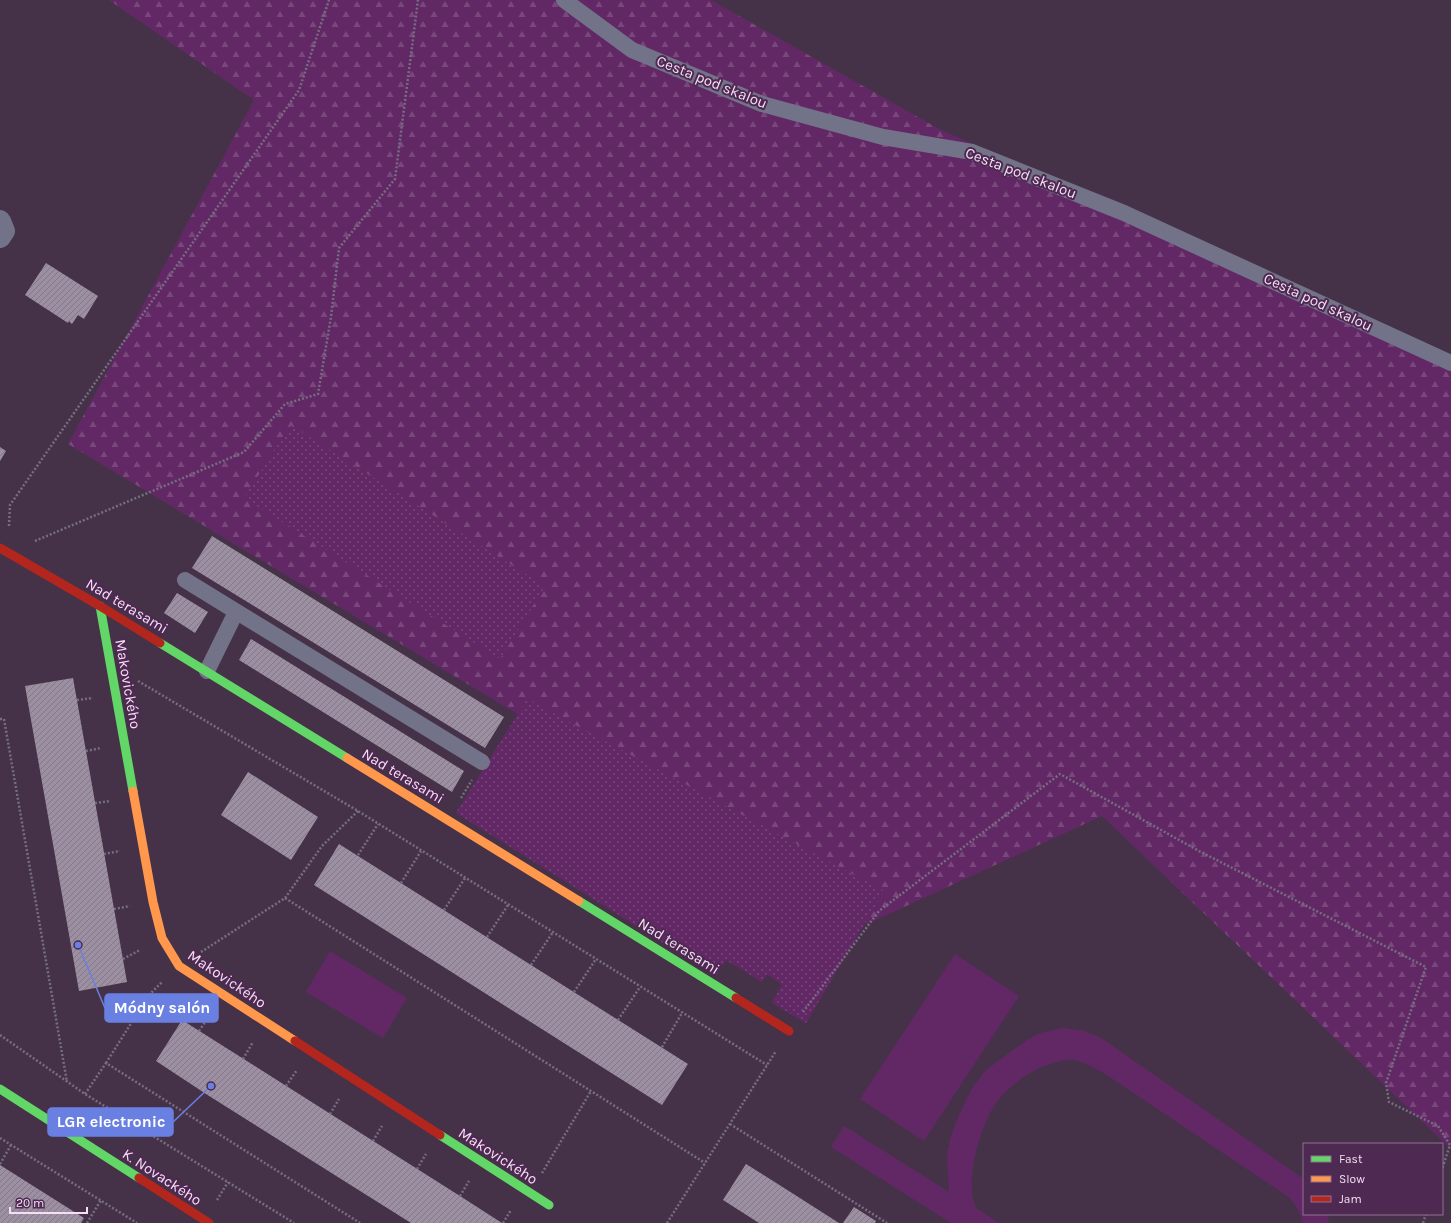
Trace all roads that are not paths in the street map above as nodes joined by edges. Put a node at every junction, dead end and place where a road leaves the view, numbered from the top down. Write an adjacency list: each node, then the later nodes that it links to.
1 (564, 0): 4 (lane, Cesta pod skalou)
2 (0, 221): 3 (street)
3 (0, 237)
4 (1451, 363)
5 (4, 550): 7 (street, Nad terasami)
6 (185, 580): 8 (lane)
7 (100, 606): 9 (street, Nad terasami); 13 (street, Makovického)
8 (236, 612): 9 (lane); 10 (lane)
9 (207, 671): 11 (street, Nad terasami)
10 (482, 762)
11 (789, 1031)
12 (0, 1089): 14 (street, K. Novackého)
13 (549, 1206)
14 (209, 1223)

